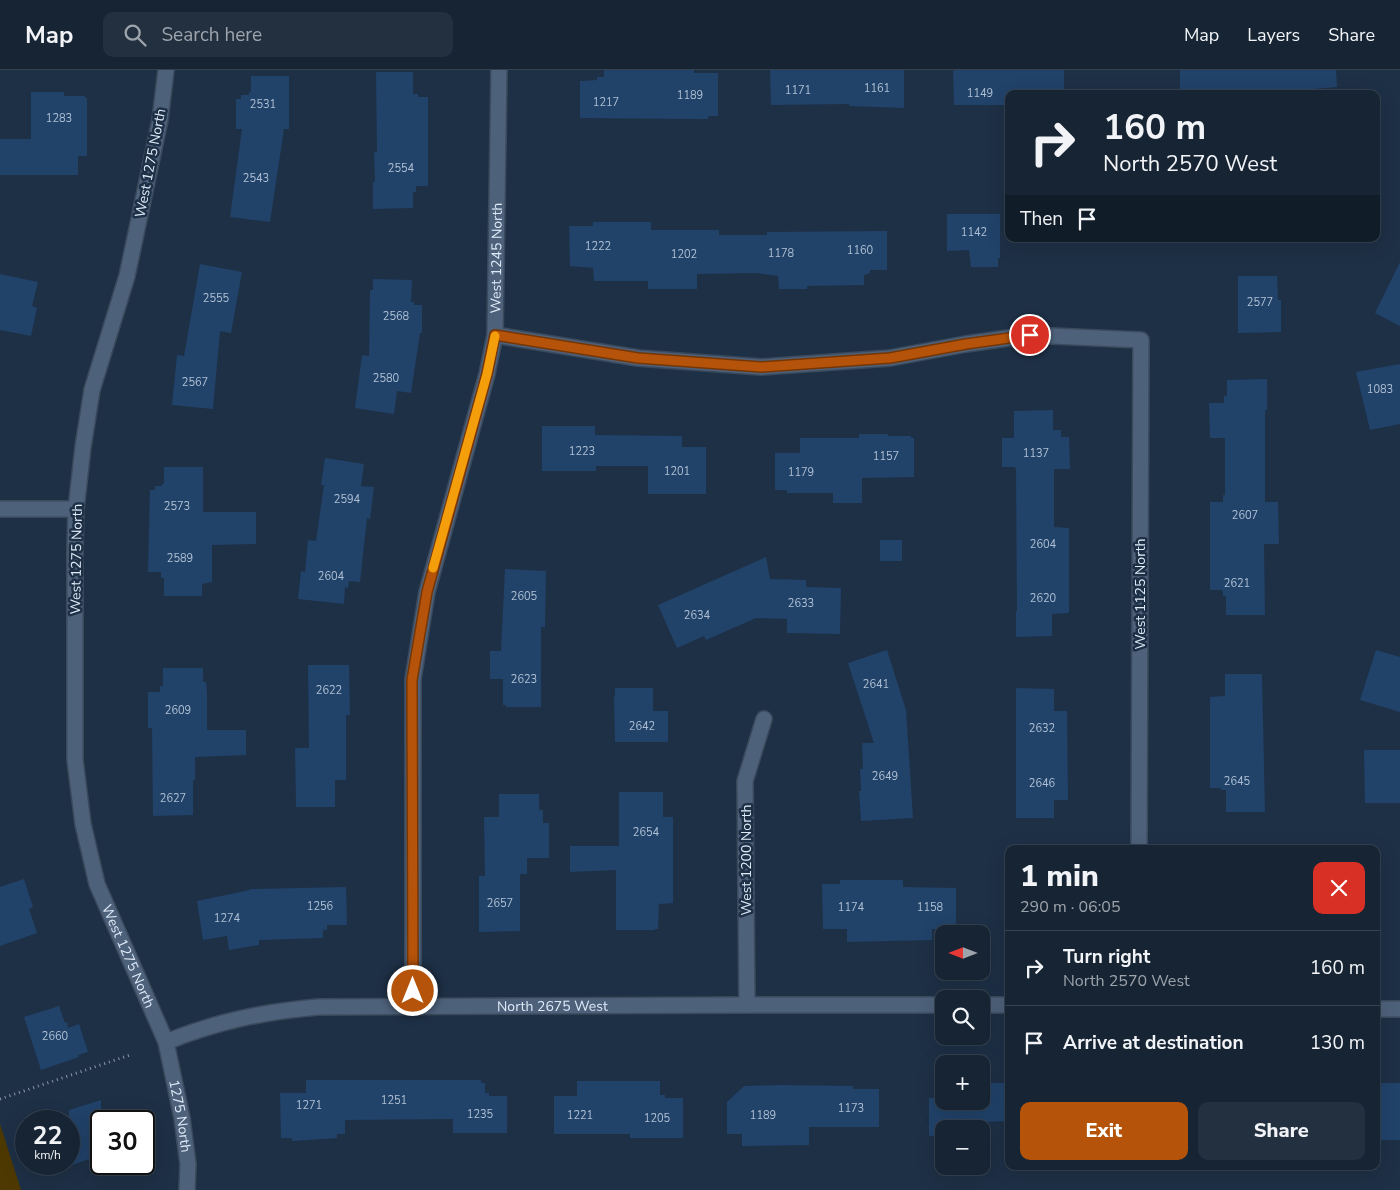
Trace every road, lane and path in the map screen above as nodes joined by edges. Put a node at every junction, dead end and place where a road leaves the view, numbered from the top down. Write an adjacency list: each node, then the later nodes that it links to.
1 (166, 70): 5 (street, West 1275 North)
2 (499, 70): 3 (street, West 1245 North)
3 (495, 335): 7 (street, West 1125 North); 11 (street, West 1245 North)
4 (0, 509): 5 (street)
5 (76, 509): 15 (street, West 1275 North)
6 (764, 719): 8 (street, West 1200 North)
7 (1139, 845)
8 (747, 1004): 9 (street, North 2675 West); 11 (street, North 2675 West)
9 (935, 1005)
10 (990, 1005): 12 (street)
11 (413, 1006): 15 (street, North 2675 West)
12 (1005, 1006)
13 (1380, 1009): 14 (street)
14 (1400, 1009)
15 (166, 1042): 18 (street, 1275 North)
16 (130, 1054): 17 (path)
17 (0, 1099)
18 (187, 1190)

